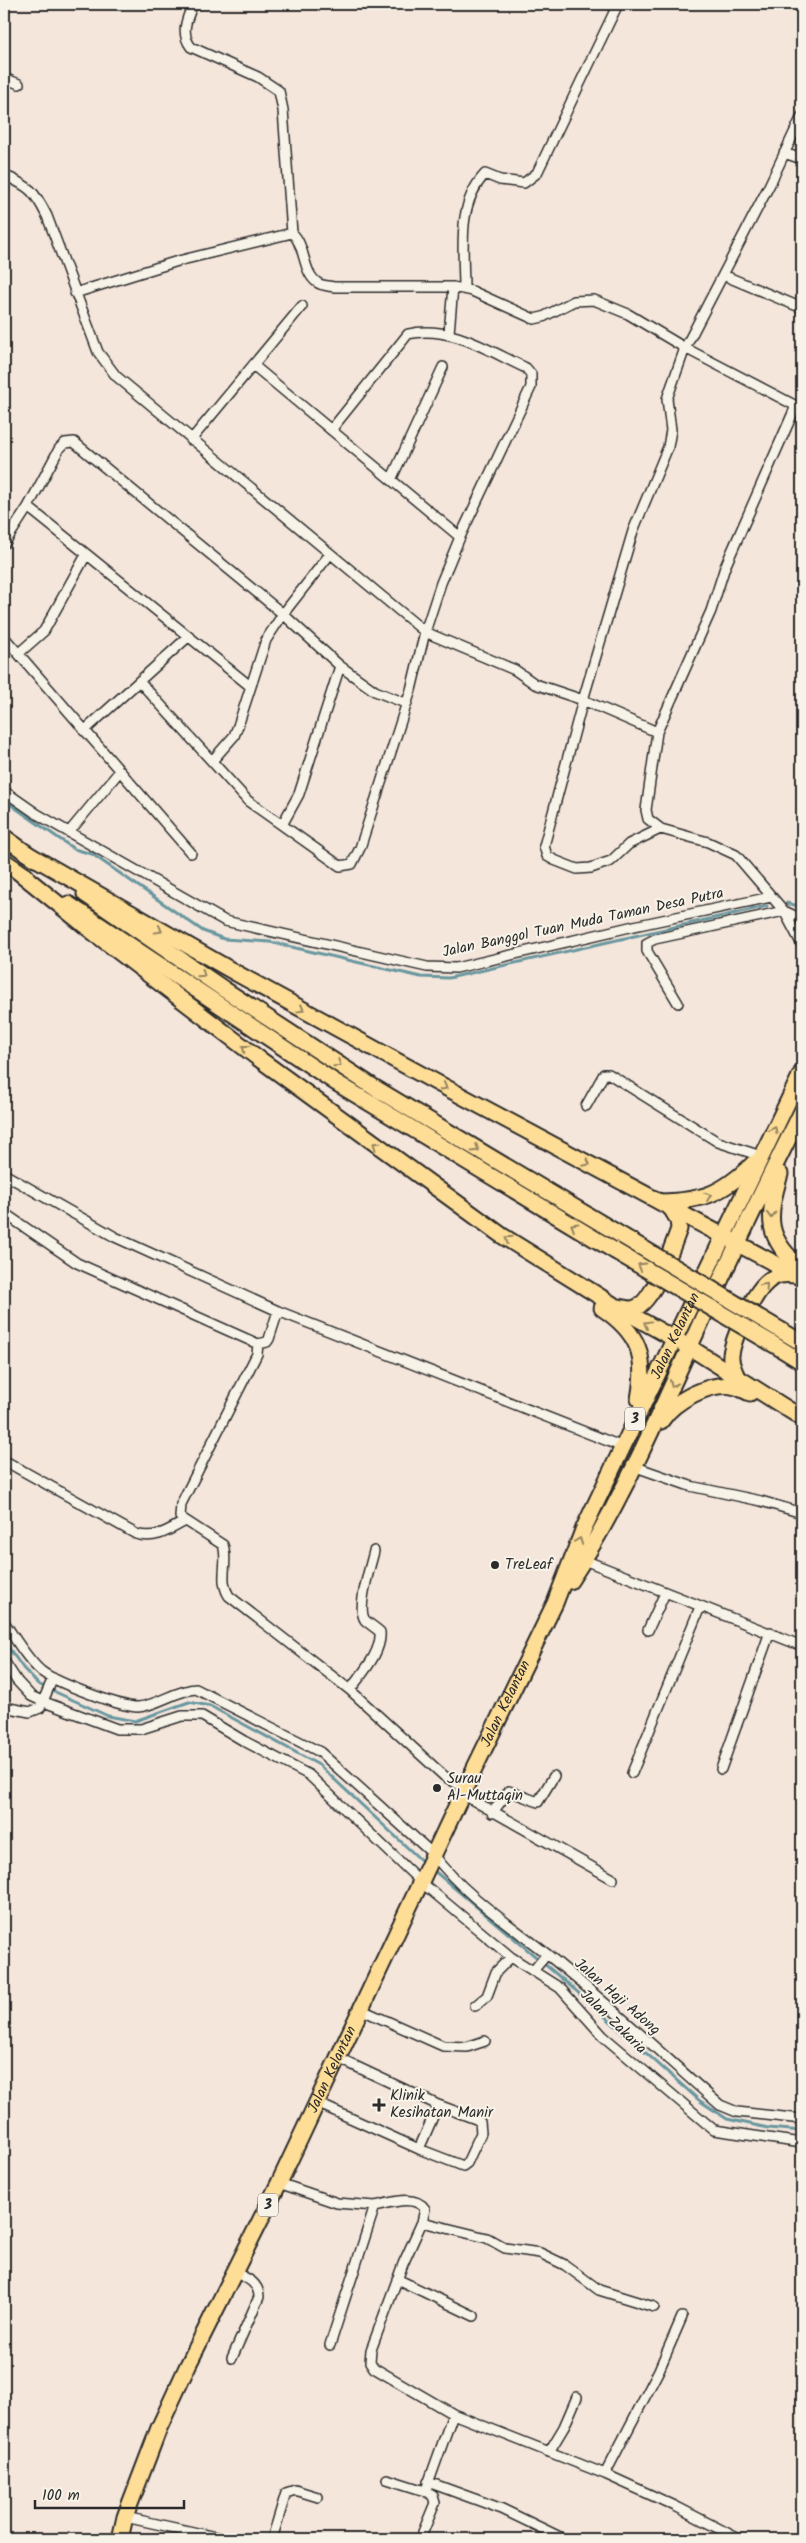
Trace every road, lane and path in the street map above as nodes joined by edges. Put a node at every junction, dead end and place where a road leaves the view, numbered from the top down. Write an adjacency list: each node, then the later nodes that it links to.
1 (193, 4): 9 (street)
2 (618, 4): 12 (street)
3 (4, 78): 4 (street)
4 (19, 84)
5 (802, 116): 6 (street)
6 (784, 153): 7 (street); 10 (street)
7 (802, 159)
8 (4, 176): 13 (street)
9 (292, 233): 11 (street); 13 (street)
10 (723, 275): 15 (street); 17 (street)
11 (454, 287): 12 (street); 16 (street)
12 (464, 289): 17 (street)
13 (75, 294): 22 (street)
14 (302, 306): 18 (street)
15 (802, 308)
16 (449, 333): 21 (street); 25 (street)
17 (685, 348): 20 (street); 37 (street)
18 (253, 365): 21 (street); 22 (street)
19 (443, 367): 23 (street)
20 (799, 408): 40 (street)
21 (332, 430): 23 (street)
22 (191, 440): 27 (street)
23 (391, 480): 25 (street)
24 (28, 507): 26 (street); 28 (street); 29 (street)
25 (460, 537): 30 (street)
26 (4, 544)
27 (330, 554): 29 (street); 30 (street)
28 (86, 555): 32 (street); 33 (street)
29 (282, 614): 34 (street); 36 (street)
30 (425, 632): 37 (street); 38 (street)
31 (4, 637): 33 (street)
32 (188, 637): 35 (street); 36 (street)
33 (19, 654): 39 (street)
34 (340, 666): 38 (street); 44 (street)
35 (139, 681): 39 (street); 41 (street)
36 (250, 686): 41 (street)
37 (583, 700): 40 (street); 45 (street)
38 (405, 703): 44 (street)
39 (84, 730): 42 (street)
40 (657, 732): 45 (street)
41 (212, 761): 44 (street)
42 (119, 772): 46 (street); 49 (street)
43 (4, 791): 46 (street, Jalan Banggol Tuan Muda Taman Desa Putra)
44 (282, 825)
45 (660, 829): 51 (street)
46 (70, 831): 51 (street, Jalan Banggol Tuan Muda Taman Desa Putra)
47 (4, 837): 48 (main road)
48 (26, 853): 62 (main road, one-way to 62); 71 (main road, one-way to 71, bridge)
49 (191, 853)
50 (9, 865): 66 (main road, one-way to 50); 74 (main road, one-way to 50, bridge)
51 (771, 897): 52 (street)
52 (784, 911): 53 (street); 54 (street); 55 (street)
53 (802, 919)
54 (802, 945)
55 (678, 1003)
56 (802, 1072): 60 (main road, Jalan Kelantan / 3, one-way to 56)
57 (586, 1106): 60 (street)
58 (802, 1111): 59 (main road, Jalan Kelantan / 3)
59 (791, 1134): 65 (main road, Jalan Kelantan / 3); 67 (main road, one-way to 67)
60 (762, 1156): 62 (main road, one-way to 60); 64 (main road, Jalan Kelantan / 3)
61 (4, 1174): 69 (street)
62 (665, 1205): 64 (main road); 68 (main road)
63 (4, 1214): 72 (street)
64 (722, 1237): 65 (main road); 70 (main road, Jalan Kelantan / 3)
65 (737, 1244): 67 (main road); 73 (main road, Jalan Kelantan / 3)
66 (538, 1259): 68 (main road); 77 (main road)
67 (801, 1274): 75 (main road, one-way to 67)
68 (615, 1306): 70 (main road, one-way to 68)
69 (277, 1314): 72 (street); 78 (street)
70 (674, 1338): 73 (main road); 77 (main road, Jalan Kelantan / 3)
71 (802, 1343)
72 (258, 1344): 83 (street)
73 (689, 1347): 75 (main road); 79 (main road, Jalan Kelantan / 3, one-way to 79)
74 (802, 1362)
75 (737, 1378): 76 (main road)
76 (798, 1416): 79 (main road)
77 (636, 1418): 78 (main road, Jalan Kelantan / 3)
78 (623, 1447): 87 (main road, Jalan Kelantan / 3, one-way to 78)
79 (642, 1452): 81 (main road, Jalan Kelantan / 3)
80 (5, 1461): 83 (street)
81 (636, 1467): 82 (street); 85 (main road, Jalan Kelantan / 3)
82 (802, 1513)
83 (185, 1521): 95 (street)
84 (374, 1551): 95 (street)
85 (584, 1560): 86 (street); 87 (main road, Jalan Kelantan / 3)
86 (666, 1593): 88 (street); 90 (street)
87 (555, 1603): 101 (main road, Jalan Kelantan / 3)
88 (700, 1607): 91 (street); 99 (street)
89 (4, 1622): 94 (street)
90 (648, 1630)
91 (770, 1632): 92 (street); 98 (street)
92 (802, 1646)
93 (4, 1661): 96 (street)
94 (52, 1680): 96 (street); 103 (street)
95 (350, 1690): 101 (street)
96 (44, 1700): 97 (street); 103 (street)
97 (4, 1707)
98 (721, 1768)
99 (632, 1773)
100 (554, 1776): 102 (street)
101 (464, 1791): 102 (street); 103 (main road, Jalan Kelantan / 3)
102 (492, 1813): 104 (street)
103 (427, 1868): 105 (street, Jalan Haji Adong); 106 (street, Jalan Zakaria); 109 (main road, Jalan Kelantan / 3)
104 (613, 1879)
105 (546, 1956): 107 (street); 114 (street, Jalan Haji Adong)
106 (511, 1957): 107 (street, Jalan Zakaria); 108 (street)
107 (535, 1969): 115 (street, Jalan Zakaria)
108 (475, 2006)
109 (362, 2010): 110 (street); 111 (main road, Jalan Kelantan / 3)
110 (485, 2041)
111 (338, 2058): 112 (main road, Jalan Kelantan / 3); 113 (street)
112 (317, 2103): 116 (street); 117 (main road, Jalan Kelantan / 3)
113 (438, 2105): 116 (street); 116 (street)
114 (802, 2119)
115 (802, 2142)
116 (419, 2148)
117 (279, 2183): 118 (street); 120 (main road, Jalan Kelantan / 3)
118 (376, 2206): 119 (street); 125 (street)
119 (422, 2222): 121 (street); 122 (street)
120 (234, 2272): 126 (street); 134 (main road, Jalan Kelantan / 3)
121 (397, 2279): 123 (street); 128 (street)
122 (654, 2307)
123 (474, 2316)
124 (682, 2317): 130 (street)
125 (330, 2345)
126 (232, 2358)
127 (577, 2397): 129 (street)
128 (453, 2414): 129 (street); 132 (street)
129 (549, 2452): 130 (street)
130 (605, 2474): 140 (street)
131 (387, 2479): 132 (street)
132 (427, 2486): 135 (street); 139 (street)
133 (318, 2497): 138 (street)
134 (126, 2517): 136 (main road, Jalan Kelantan / 3); 137 (street)
135 (423, 2532)
136 (120, 2539)
137 (225, 2539)
138 (272, 2539)
139 (564, 2539)
140 (740, 2539)

